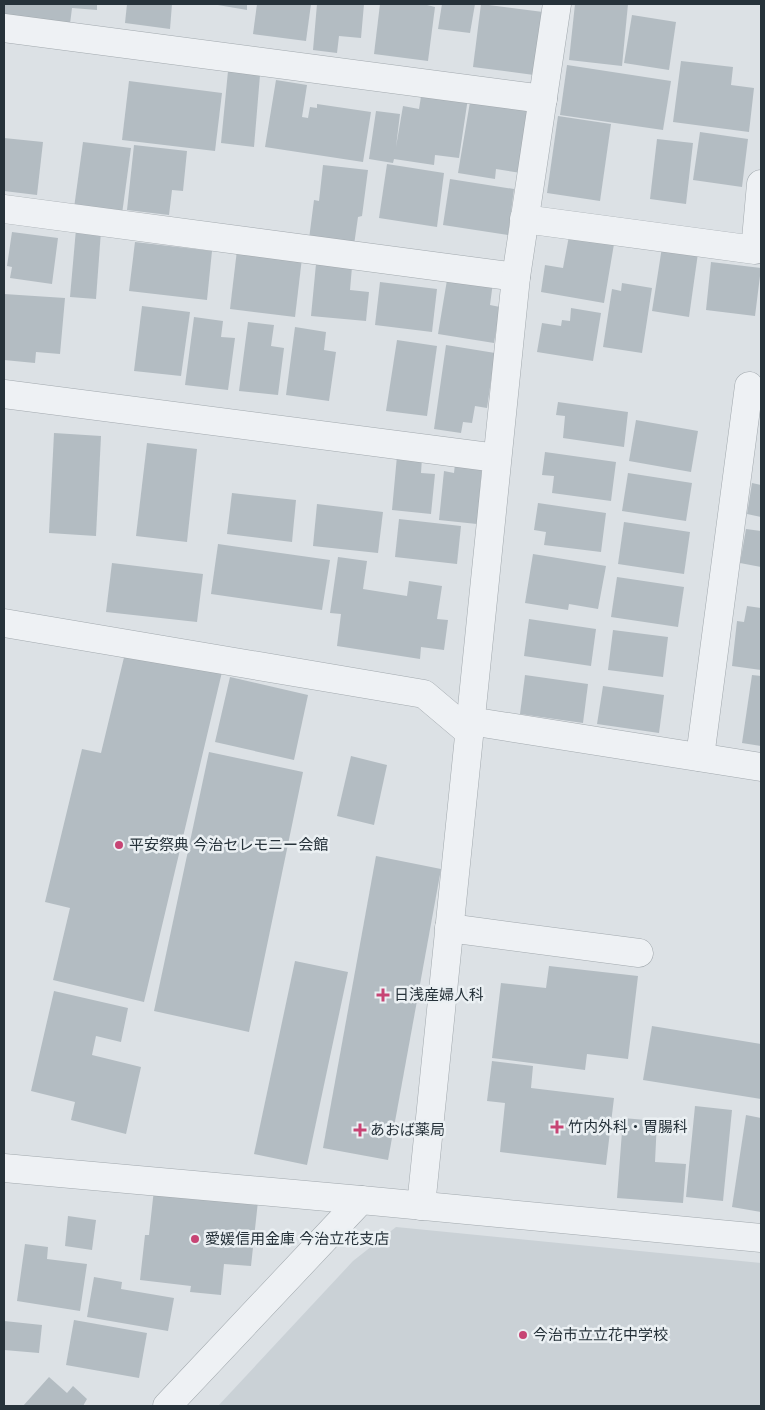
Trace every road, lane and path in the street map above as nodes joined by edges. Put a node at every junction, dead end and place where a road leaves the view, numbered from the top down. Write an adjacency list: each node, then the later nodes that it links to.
1 (557, 4): 3 (street)
2 (4, 28): 3 (street)
3 (543, 99): 6 (street)
4 (761, 184): 6 (street)
5 (4, 210): 7 (street)
6 (524, 219): 7 (street)
7 (516, 277): 10 (street)
8 (749, 386): 13 (street)
9 (4, 394): 10 (street)
10 (497, 458): 12 (street)
11 (4, 623): 12 (street)
12 (470, 727): 13 (street); 15 (street)
13 (700, 757): 14 (street)
14 (761, 767)
15 (449, 928): 16 (street); 19 (street)
16 (639, 953)
17 (4, 1168): 18 (street)
18 (361, 1200): 19 (street); 21 (street)
19 (420, 1206): 20 (street)
20 (761, 1238)
21 (167, 1406)

